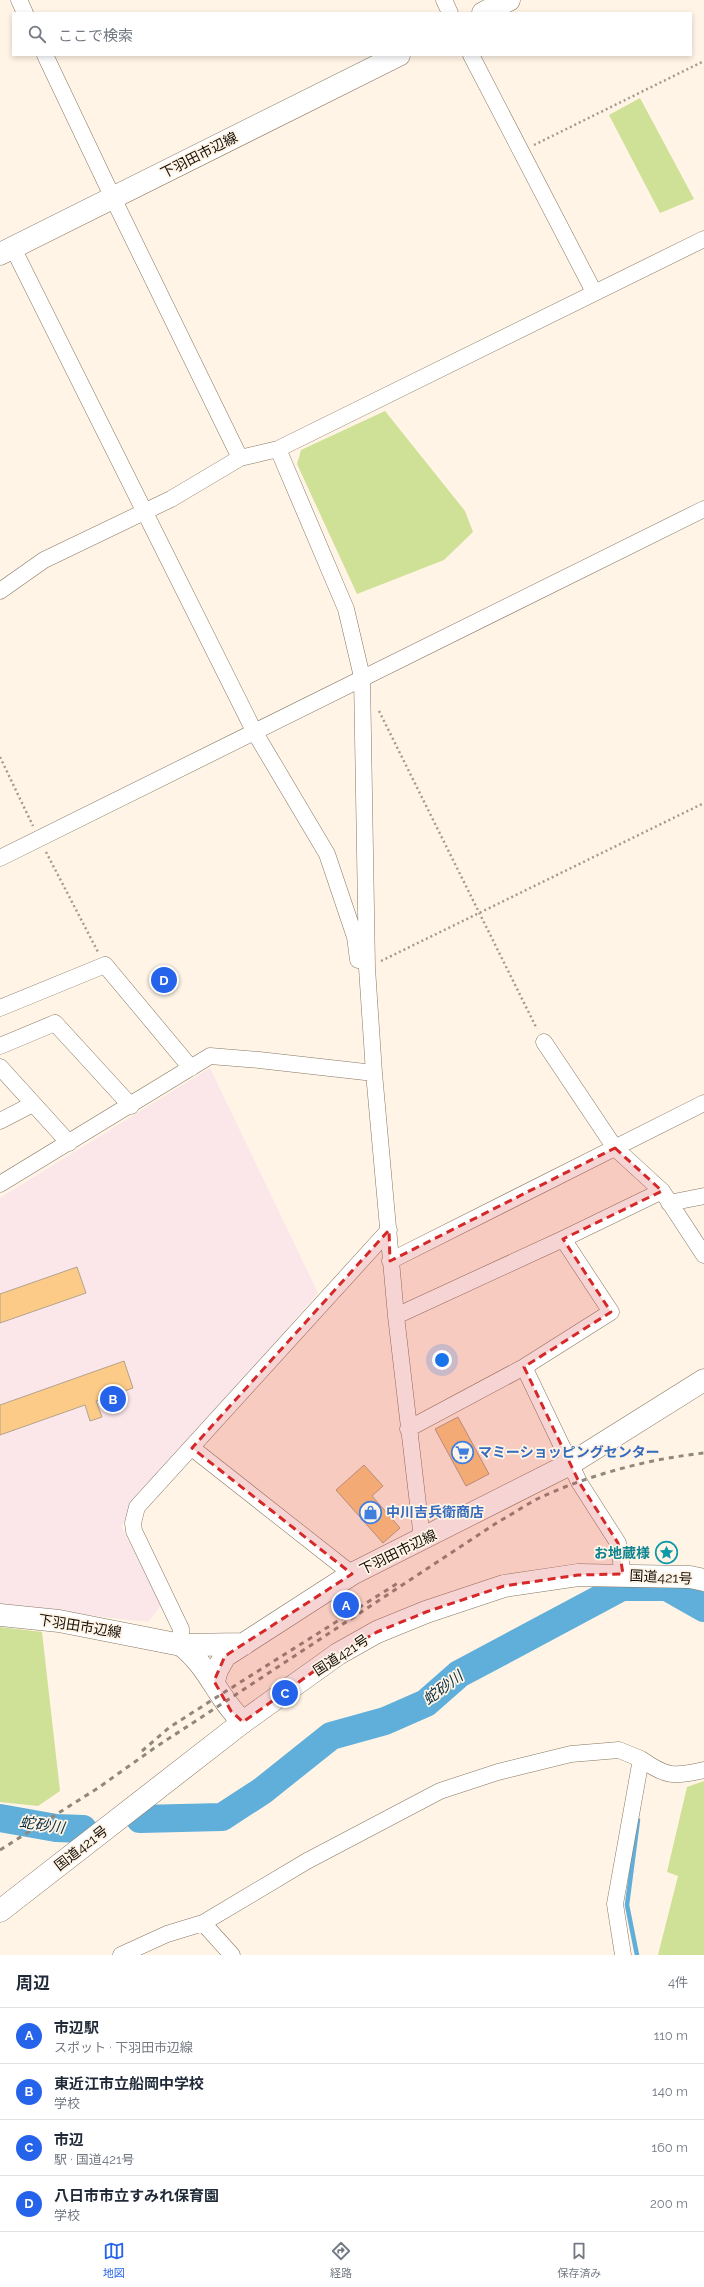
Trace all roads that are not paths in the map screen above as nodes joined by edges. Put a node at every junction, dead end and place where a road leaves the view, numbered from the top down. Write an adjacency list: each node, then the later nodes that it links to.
1 (19, 0): 4 (street)
2 (444, 0): 5 (street)
3 (509, 0): 6 (main road)
4 (25, 12)
5 (450, 12)
6 (485, 12)
7 (45, 56): 10 (street)
8 (397, 56): 10 (main road, 下羽田市辺線)
9 (472, 56): 13 (street)
10 (112, 198): 12 (main road, 下羽田市辺線); 15 (street)
11 (704, 239): 13 (street)
12 (7, 251): 17 (street)
13 (594, 292): 14 (street)
14 (278, 449): 15 (street); 19 (street)
15 (240, 458): 17 (street)
16 (704, 508): 19 (street)
17 (145, 511): 18 (street); 20 (street)
18 (0, 591)
19 (362, 677): 20 (street); 22 (street)
20 (254, 731): 21 (street); 22 (street)
21 (0, 858)
22 (367, 968): 28 (street)
23 (0, 1008): 27 (street)
24 (544, 1042): 34 (street)
25 (0, 1046): 31 (street)
26 (0, 1067): 30 (street)
27 (191, 1068): 28 (street); 31 (street)
28 (374, 1074): 38 (street)
29 (704, 1103): 34 (street)
30 (33, 1104): 32 (street); 33 (street)
31 (131, 1106): 33 (street)
32 (0, 1121)
33 (69, 1143): 35 (street)
34 (615, 1148): 37 (street); 41 (street)
35 (0, 1184)
36 (704, 1196): 37 (street)
37 (665, 1197): 39 (street); 40 (street)
38 (389, 1230): 41 (street); 46 (street)
39 (563, 1239): 42 (street); 43 (street)
40 (704, 1254)
41 (390, 1261): 42 (street)
42 (396, 1316): 45 (street)
43 (524, 1367): 45 (street); 47 (street)
44 (704, 1380): 47 (main road, 下羽田市辺線)
45 (408, 1429): 48 (street)
46 (192, 1448): 49 (street); 54 (street)
47 (570, 1464): 48 (main road, 下羽田市辺線); 50 (street)
48 (420, 1542): 49 (main road, 下羽田市辺線)
49 (352, 1574): 53 (main road, 下羽田市辺線)
50 (623, 1574): 51 (main road, 国道421号); 56 (main road, 国道421号)
51 (704, 1580)
52 (0, 1615): 54 (main road, 下羽田市辺線)
53 (244, 1644): 54 (main road); 55 (main road, 下羽田市辺線)
54 (181, 1645): 55 (main road, 下羽田市辺線)
55 (214, 1682): 56 (main road, 下羽田市辺線)
56 (243, 1722): 59 (main road, 国道421号)
57 (641, 1759): 58 (street); 60 (street); 63 (street)
58 (704, 1770)
59 (0, 1911)
60 (203, 1923): 61 (street); 62 (street)
61 (121, 1955)
62 (232, 1955)
63 (623, 1955)

